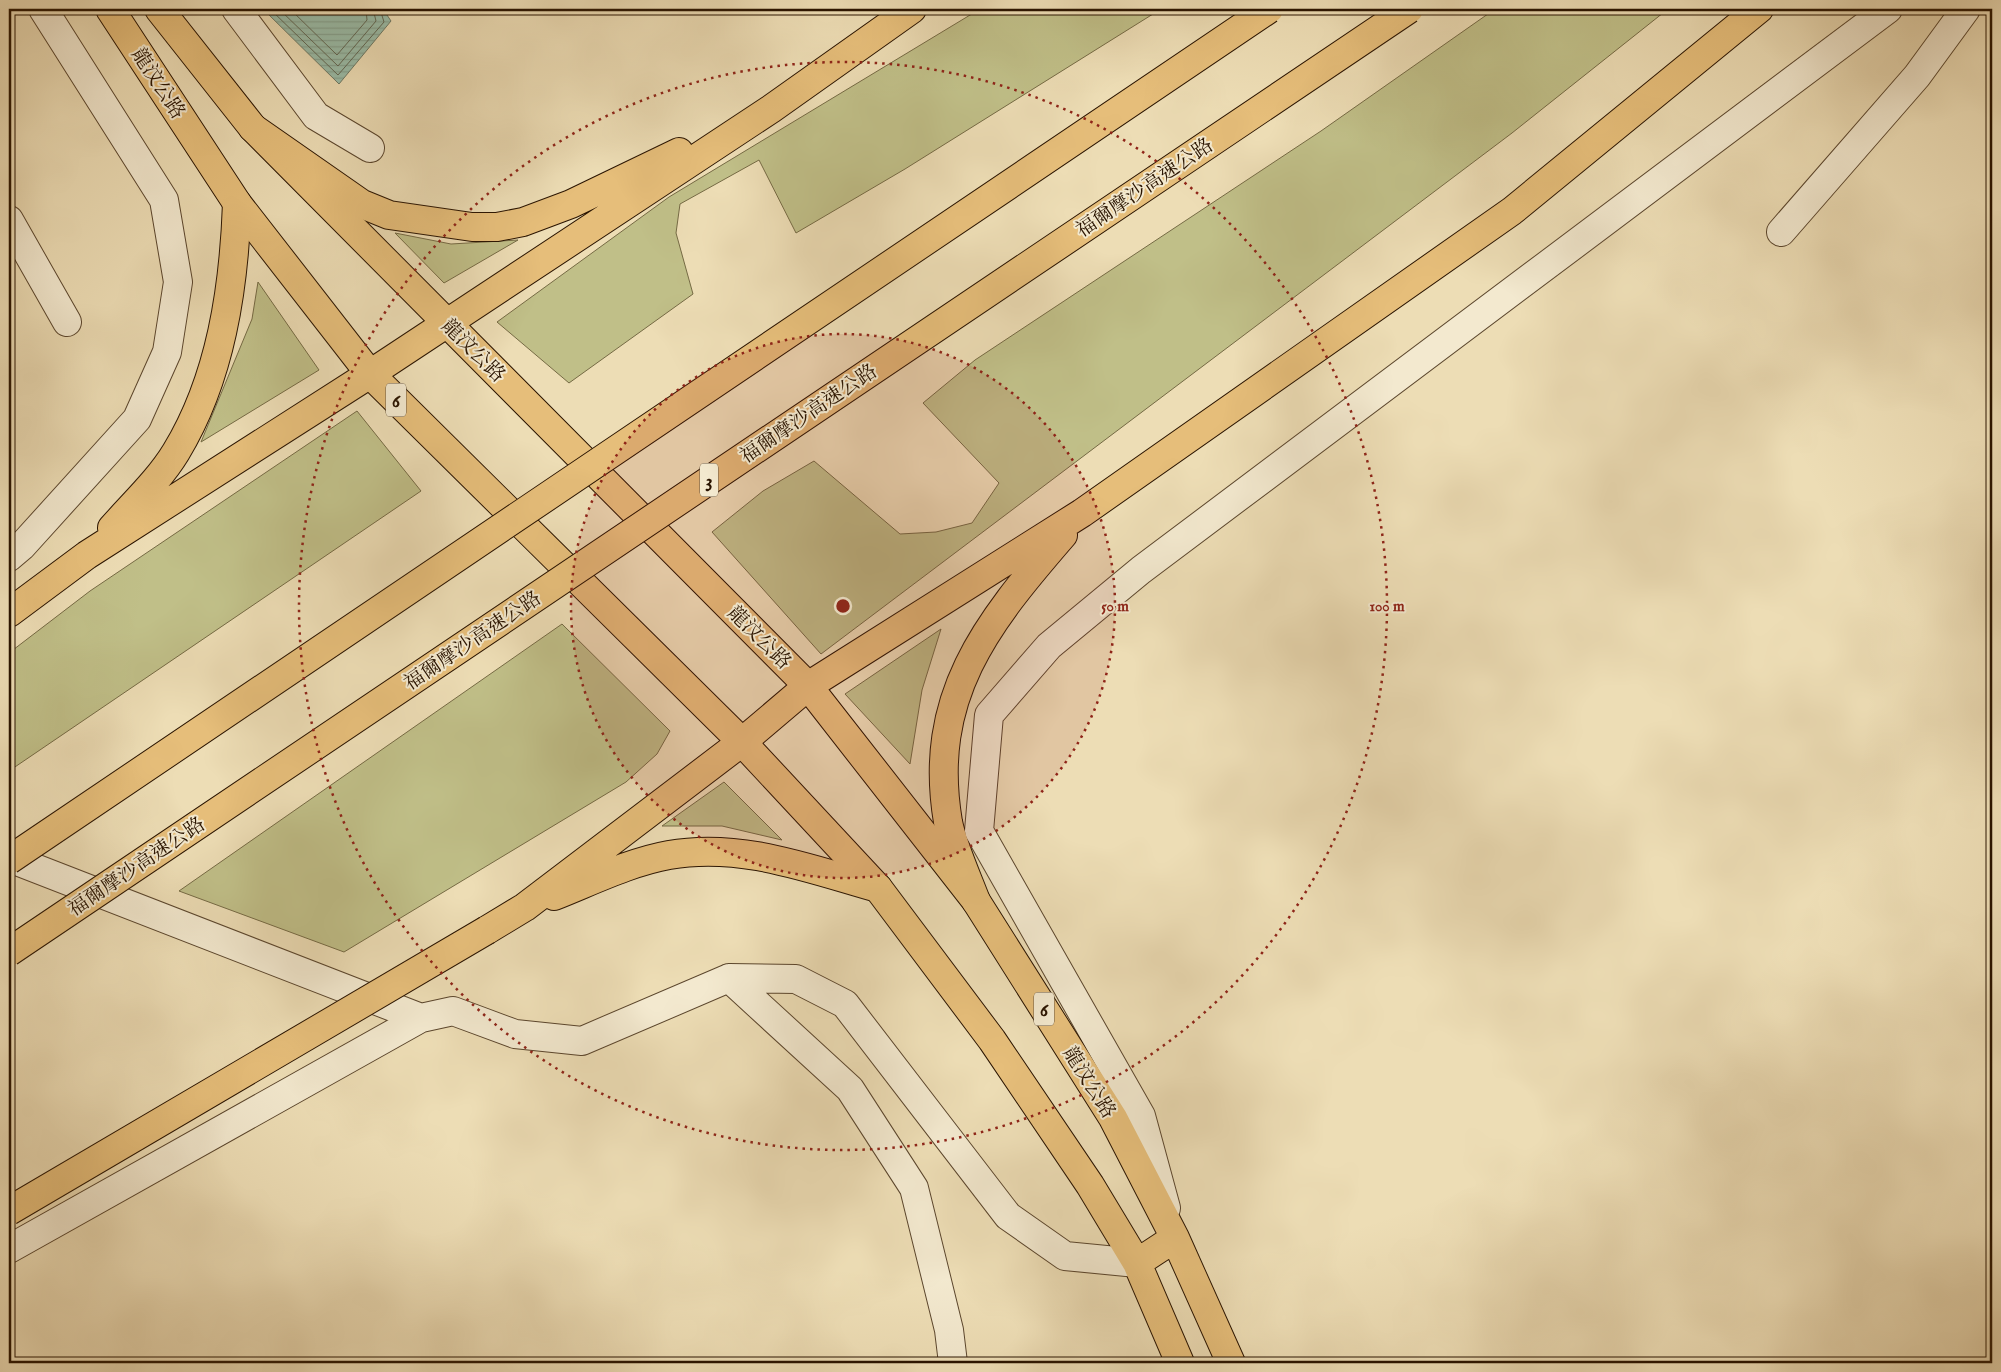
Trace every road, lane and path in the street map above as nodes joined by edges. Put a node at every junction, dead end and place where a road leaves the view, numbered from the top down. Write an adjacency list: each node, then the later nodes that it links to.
1 (43, 9): 22 (street)
2 (110, 9): 14 (main road, 龍汶公路 / 6)
3 (159, 9): 12 (main road, 龍汶公路 / 6)
4 (236, 9): 13 (street)
5 (912, 9): 11 (main road)
6 (1269, 9): 26 (main road, bridge)
7 (1409, 9): 30 (main road, 福爾摩沙高速公路 / 3, bridge)
8 (1759, 9): 20 (main road)
9 (1888, 9): 34 (street)
10 (1966, 9): 16 (street)
11 (771, 108): 12 (main road); 18 (main road)
12 (253, 128): 18 (main road, 龍汶公路 / 6)
13 (370, 148)
14 (238, 203): 19 (main road, 龍汶公路 / 6); 21 (main road)
15 (9, 220): 17 (street)
16 (1781, 232)
17 (67, 322)
18 (447, 323): 19 (main road); 24 (main road, 龍汶公路 / 6)
19 (370, 374): 21 (main road); 25 (main road, 龍汶公路 / 6)
20 (1082, 513): 24 (main road); 28 (main road)
21 (87, 555): 23 (main road)
22 (9, 556)
23 (9, 613)
24 (808, 686): 25 (main road); 28 (main road, 龍汶公路 / 6)
25 (742, 742): 27 (main road, 龍汶公路 / 6); 29 (main road)
26 (9, 859): 32 (street)
27 (878, 888): 29 (main road); 36 (main road, 龍汶公路 / 6)
28 (976, 901): 34 (main road, 龍汶公路 / 6)
29 (525, 907): 33 (main road, bridge)
30 (9, 952)
31 (729, 978): 32 (street); 36 (street); 37 (street)
32 (421, 1018): 35 (street)
33 (9, 1211)
34 (1175, 1238): 36 (main road); 39 (main road, 龍汶公路 / 6)
35 (9, 1249)
36 (1137, 1263): 38 (main road, 龍汶公路 / 6)
37 (953, 1363)
38 (1180, 1363)
39 (1231, 1363)

